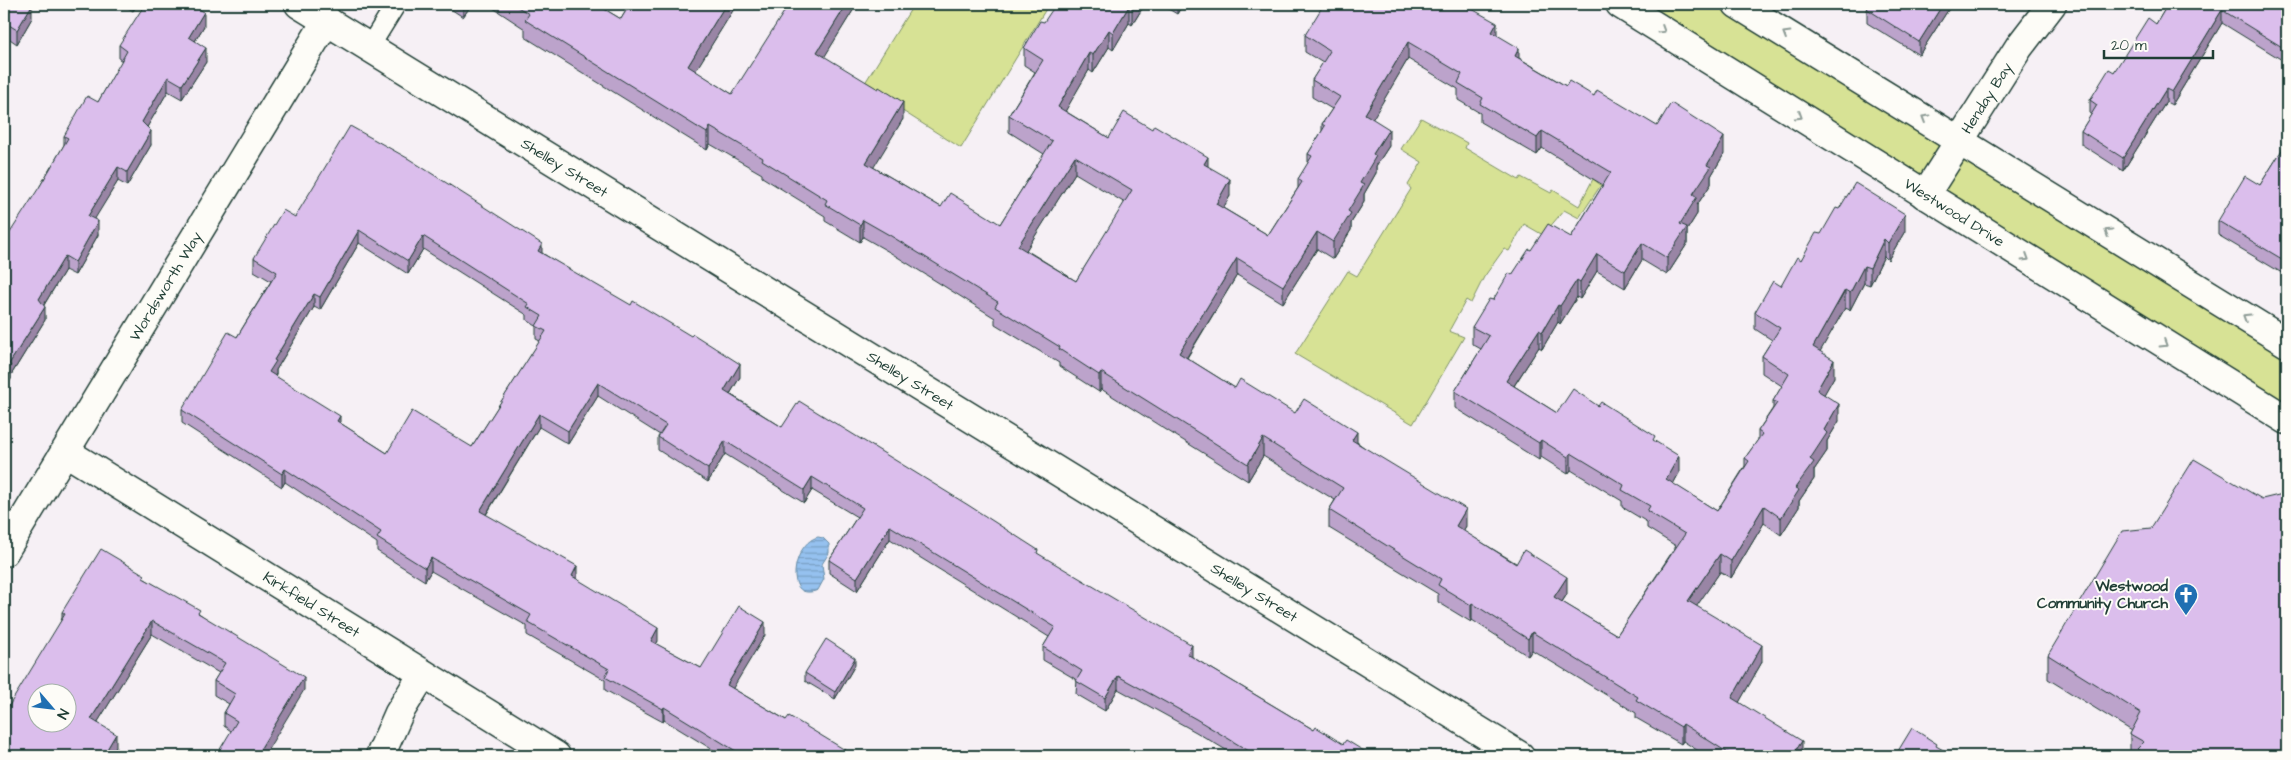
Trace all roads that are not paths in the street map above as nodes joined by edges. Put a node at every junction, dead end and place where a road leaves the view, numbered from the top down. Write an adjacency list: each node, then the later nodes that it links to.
1 (299, 4): 6 (street, Shelley Street)
2 (396, 4): 7 (lane)
3 (1620, 4): 9 (street, Westwood Drive, one-way to 9)
4 (1738, 4): 8 (street, one-way to 4)
5 (2052, 4): 8 (street, Henday Bay)
6 (327, 20): 7 (street, Shelley Street); 12 (street, Wordsworth Way)
7 (370, 46): 17 (street, Shelley Street)
8 (1960, 140): 9 (street, Henday Bay); 10 (street, one-way to 8)
9 (1925, 195): 11 (street, Westwood Drive, one-way to 11)
10 (2287, 343)
11 (2287, 420)
12 (66, 452): 13 (street, Wordsworth Way); 14 (street, Kirkfield Street)
13 (4, 552)
14 (423, 674): 15 (street); 16 (street, Kirkfield Street)
15 (380, 756)
16 (556, 756)
17 (1520, 756)

